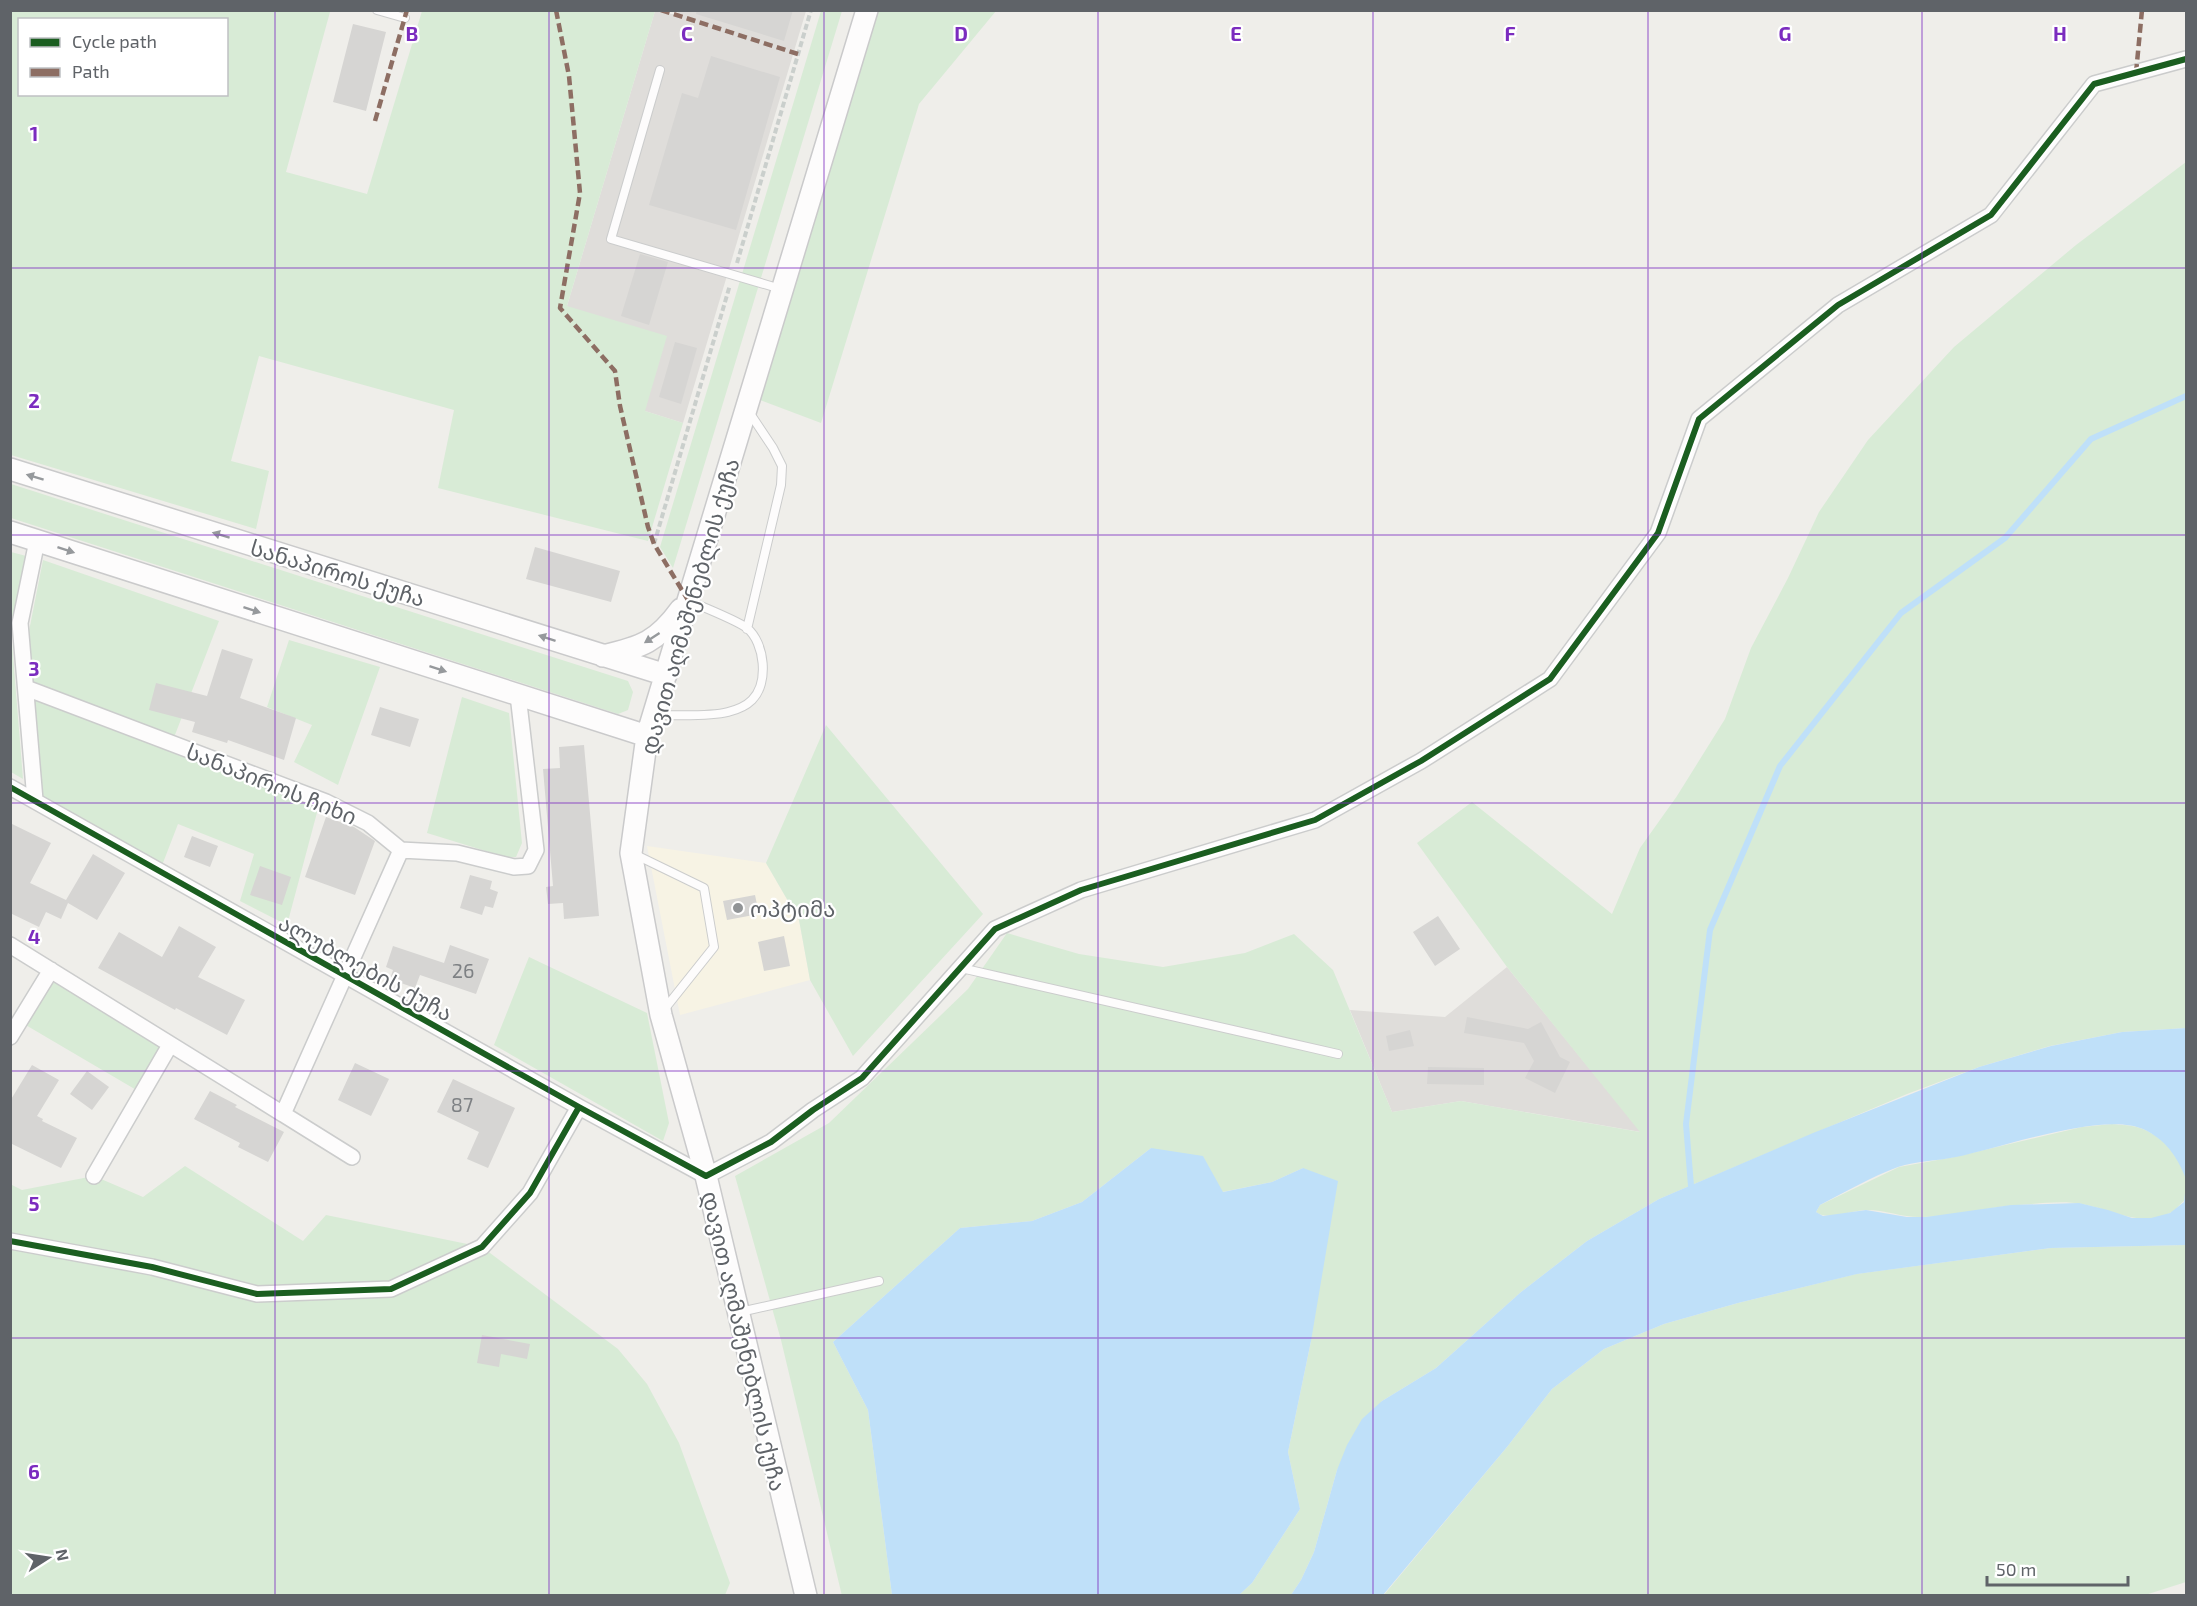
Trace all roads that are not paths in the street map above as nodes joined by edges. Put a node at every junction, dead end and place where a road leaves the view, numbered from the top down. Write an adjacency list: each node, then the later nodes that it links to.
1 (377, 10): 3 (lane)
2 (867, 10): 6 (main road, დავით აღმაშენებლის ქუჩა)
3 (405, 18)
4 (2187, 59): 24 (street)
5 (660, 70): 6 (lane)
6 (782, 289): 7 (main road, დავით აღმაშენებლის ქუჩა)
7 (746, 409): 11 (main road, დავით აღმაშენებლის ქუჩა); 12 (lane)
8 (10, 469): 13 (main road, სანაპიროს ქუჩა, one-way to 8)
9 (10, 532): 10 (main road)
10 (37, 541): 15 (street); 16 (main road, one-way to 16)
11 (688, 600): 12 (lane); 13 (main road, one-way to 13); 14 (main road, დავით აღმაშენებლის ქუჩა)
12 (747, 628): 17 (lane)
13 (603, 656): 14 (main road, სანაპიროს ქუჩა)
14 (666, 675): 17 (main road, დავით აღმაშენებლის ქუჩა)
15 (26, 688): 20 (street); 21 (street, სანაპიროს ჩიხი)
16 (518, 695): 18 (main road); 21 (street)
17 (653, 715): 18 (main road, დავით აღმაშენებლის ქუჩა)
18 (647, 736): 22 (main road, დავით აღმაშენებლის ქუჩა)
19 (10, 787): 20 (street, ალუბლების ქუჩა)
20 (35, 800): 26 (street, ალუბლების ქუჩა)
21 (401, 850): 26 (street)
22 (631, 853): 27 (main road, დავით აღმაშენებლის ქუჩა); 27 (lane)
23 (10, 945): 25 (street)
24 (959, 968): 30 (lane); 35 (street)
25 (51, 970): 28 (street); 29 (street)
26 (344, 974): 31 (street, ალუბლების ქუჩა); 32 (street)
27 (661, 1015): 35 (main road, დავით აღმაშენებლის ქუჩა)
28 (10, 1037)
29 (170, 1045): 32 (street); 34 (street)
30 (1338, 1054)
31 (579, 1107): 35 (street, ალუბლების ქუჩა); 36 (street)
32 (283, 1114): 33 (street)
33 (352, 1157)
34 (94, 1176)
35 (706, 1176): 38 (main road, დავით აღმაშენებლის ქუჩა)
36 (10, 1242)
37 (879, 1281): 38 (lane)
38 (738, 1312): 39 (main road, დავით აღმაშენებლის ქუჩა)
39 (806, 1596)

